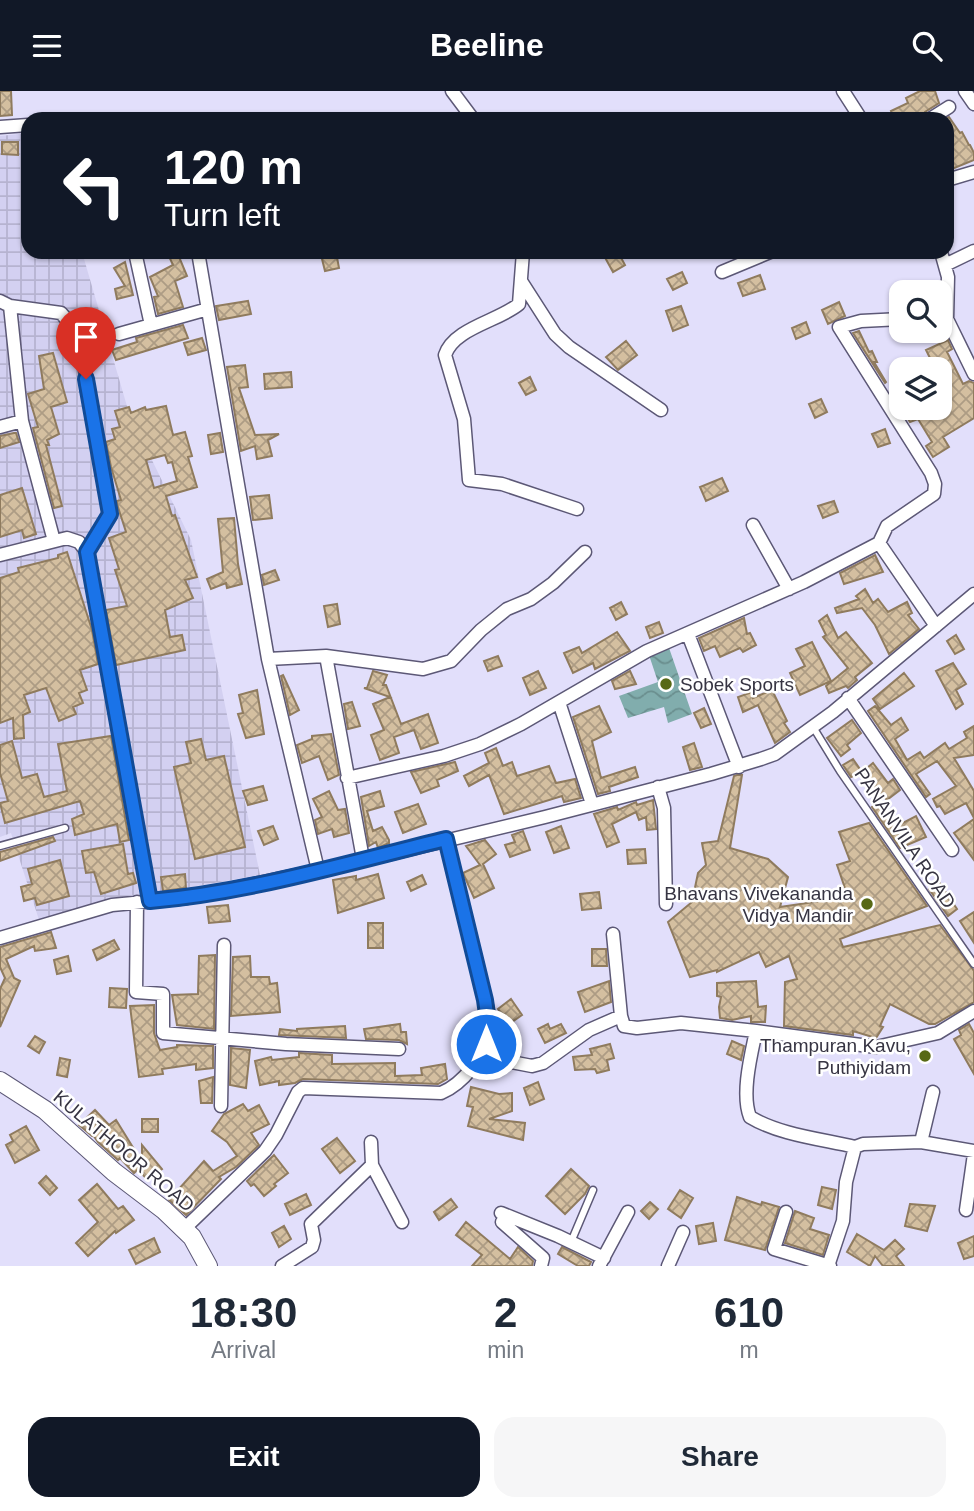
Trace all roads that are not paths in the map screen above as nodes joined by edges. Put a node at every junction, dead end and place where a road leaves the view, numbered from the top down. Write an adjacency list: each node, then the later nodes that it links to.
1 (452, 91): 6 (street)
2 (965, 91): 4 (street)
3 (845, 92): 7 (street)
4 (974, 104)
5 (948, 107): 8 (street)
6 (467, 112)
7 (857, 112)
8 (940, 112)
9 (21, 126): 10 (street)
10 (0, 127)
11 (974, 172): 12 (street)
12 (954, 178)
13 (974, 251): 14 (street)
14 (954, 256)
15 (137, 259): 26 (street)
16 (199, 259): 24 (street)
17 (522, 259): 21 (street)
18 (753, 259): 20 (street)
19 (943, 259): 22 (street)
20 (722, 272)
21 (521, 280): 30 (street); 33 (street)
22 (948, 280)
23 (5, 304): 31 (street); 37 (street)
24 (208, 309): 26 (street); 45 (street)
25 (889, 320): 36 (street)
26 (151, 325): 27 (street)
27 (119, 334)
28 (952, 335): 29 (street)
29 (974, 375)
30 (661, 410)
31 (22, 421): 32 (street); 35 (street)
32 (0, 427)
33 (577, 509)
34 (753, 524): 40 (street)
35 (54, 541): 37 (street); 39 (street)
36 (879, 543): 40 (street); 42 (street)
37 (87, 552): 59 (street)
38 (585, 552): 44 (street)
39 (0, 555)
40 (789, 589): 43 (street)
41 (974, 594): 42 (street)
42 (936, 626): 46 (street)
43 (688, 634): 47 (street); 49 (street)
44 (326, 656): 45 (street); 50 (street)
45 (268, 659): 58 (street)
46 (848, 698): 48 (street); 56 (street)
47 (559, 702): 50 (street); 52 (street)
48 (813, 727): 49 (street); 64 (lane, PANANVILA ROAD)
49 (739, 767): 51 (street)
50 (347, 778): 57 (street)
51 (658, 787): 52 (street); 60 (street)
52 (592, 804): 54 (street)
53 (65, 828): 55 (lane)
54 (446, 839): 57 (street); 70 (street)
55 (0, 846)
56 (953, 850)
57 (363, 859): 58 (street)
58 (318, 870): 59 (street)
59 (144, 901): 62 (street); 68 (street)
60 (667, 904)
61 (613, 934): 66 (street)
62 (0, 938)
63 (224, 945): 68 (street)
64 (974, 964)
65 (974, 1011): 67 (street)
66 (621, 1016): 67 (street); 70 (street)
67 (756, 1031): 76 (street)
68 (222, 1038): 69 (street); 73 (street)
69 (399, 1049)
70 (480, 1056): 84 (street)
71 (0, 1081): 84 (main road, KULATHOOR ROAD)
72 (933, 1092): 75 (street)
73 (221, 1106)
74 (371, 1142): 78 (street)
75 (921, 1142): 76 (street); 77 (street)
76 (855, 1147): 92 (street)
77 (974, 1152): 80 (street)
78 (372, 1165): 83 (street); 89 (street)
79 (593, 1190): 86 (lane)
80 (966, 1210)
81 (628, 1212): 87 (street)
82 (786, 1212): 92 (street)
83 (402, 1222)
84 (184, 1229): 88 (main road, KULATHOOR ROAD)
85 (683, 1232): 91 (street)
86 (571, 1242): 87 (street); 90 (street)
87 (602, 1262)
88 (208, 1266)
89 (282, 1266)
90 (541, 1266)
91 (668, 1266)
92 (829, 1266)

